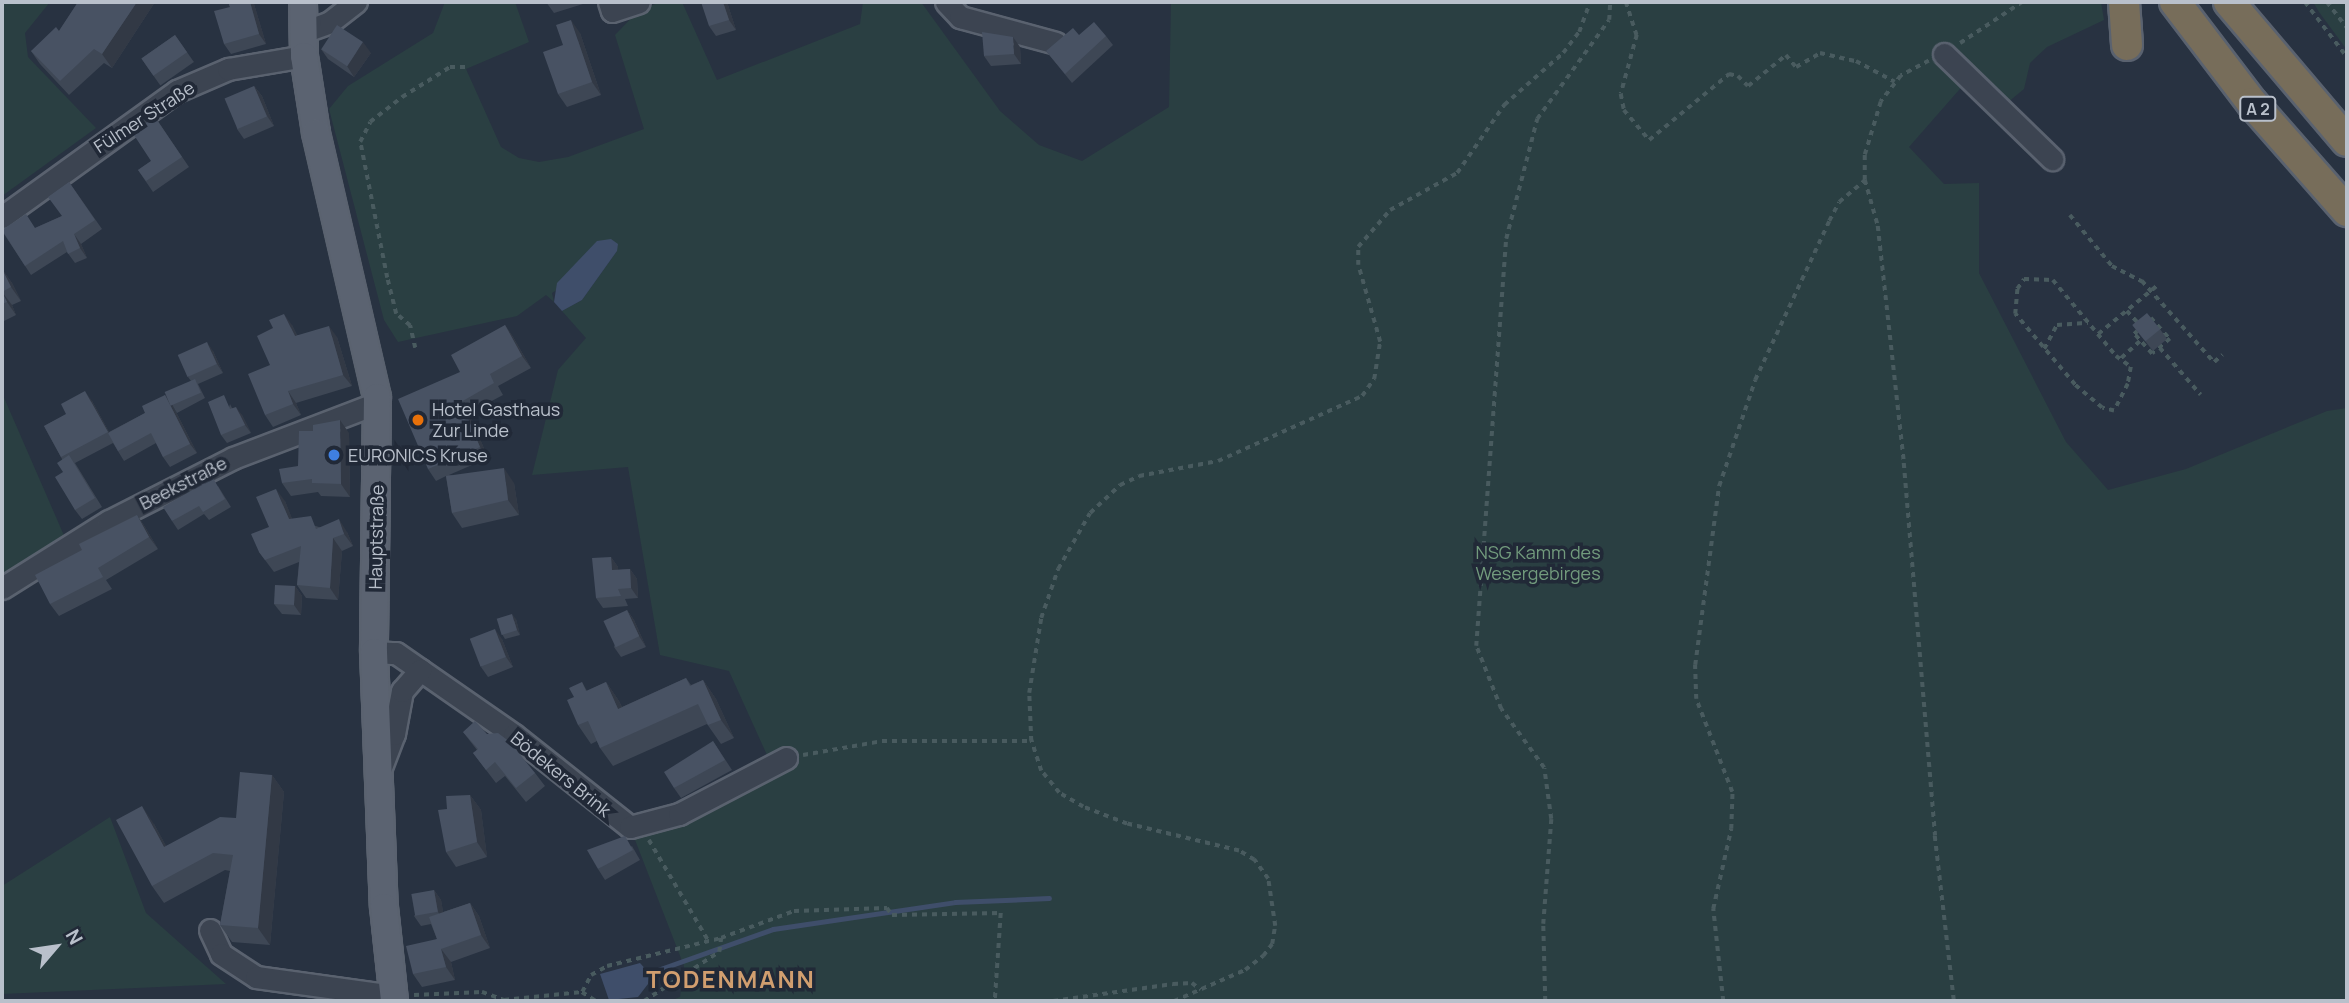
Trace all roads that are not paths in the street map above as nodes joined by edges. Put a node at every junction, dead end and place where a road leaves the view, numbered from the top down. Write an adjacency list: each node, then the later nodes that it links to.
1 (303, 2): 10 (main road, Hauptstraße)
2 (356, 2): 10 (street, Fülmer Straße)
3 (609, 2): 4 (street)
4 (639, 2)
5 (946, 2): 9 (street)
6 (2124, 2): 11 (highway)
7 (2175, 2): 15 (highway, A 2)
8 (2230, 2): 13 (highway, A 2)
9 (1056, 43)
10 (304, 44): 16 (street, Fülmer Straße); 17 (main road, Hauptstraße)
11 (2127, 45)
12 (1944, 54): 14 (street)
13 (2347, 141)
14 (2052, 159)
15 (2347, 211)
16 (2, 217)
17 (377, 403): 18 (street, Beekstraße); 19 (main road, Hauptstraße)
18 (2, 588)
19 (374, 652): 20 (street, Bödekers Brink); 22 (main road, Hauptstraße)
20 (420, 670): 21 (street, Bödekers Brink); 22 (street)
21 (786, 758)
22 (378, 775): 24 (main road, Hauptstraße)
23 (210, 930): 24 (street)
24 (394, 999)

